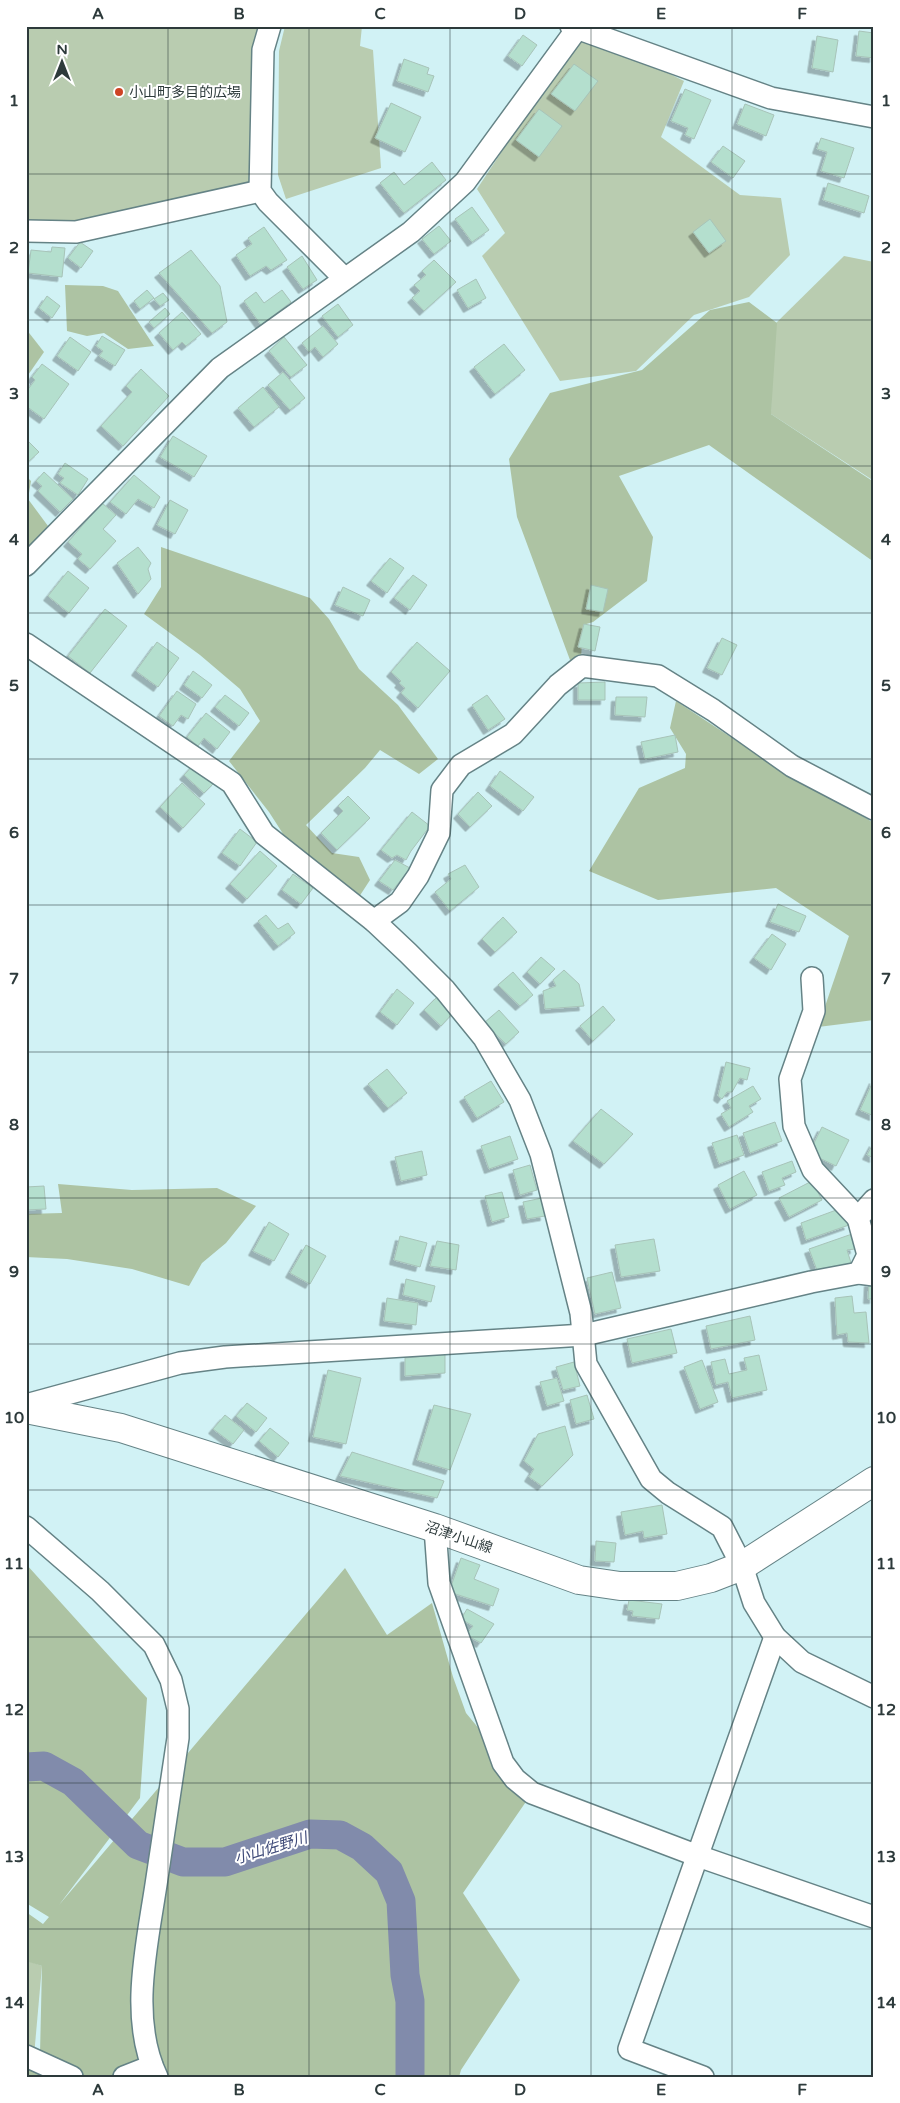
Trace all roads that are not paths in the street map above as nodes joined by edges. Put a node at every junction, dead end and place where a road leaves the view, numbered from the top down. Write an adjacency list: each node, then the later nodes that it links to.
1 (270, 26): 4 (street)
2 (575, 27): 3 (street); 6 (street)
3 (874, 117)
4 (260, 191): 5 (street); 6 (street)
5 (26, 231)
6 (344, 278): 7 (street)
7 (26, 565)
8 (26, 644): 10 (street)
9 (874, 809): 10 (street)
10 (374, 921): 15 (street)
11 (812, 978): 13 (street)
12 (874, 1200): 13 (street)
13 (858, 1218): 14 (street)
14 (867, 1274): 15 (street)
15 (584, 1335): 16 (street); 20 (street)
16 (26, 1407): 19 (main road, 沼津小山線)
17 (874, 1481): 20 (main road, 沼津小山線)
18 (26, 1527): 26 (street)
19 (435, 1528): 20 (main road, 沼津小山線); 23 (street)
20 (742, 1566): 21 (street)
21 (775, 1637): 22 (street); 23 (street)
22 (874, 1696)
23 (698, 1856): 24 (street); 29 (street)
24 (874, 1916)
25 (26, 2056): 27 (street)
26 (155, 2072): 28 (street)
27 (72, 2077)
28 (124, 2077)
29 (703, 2077)

